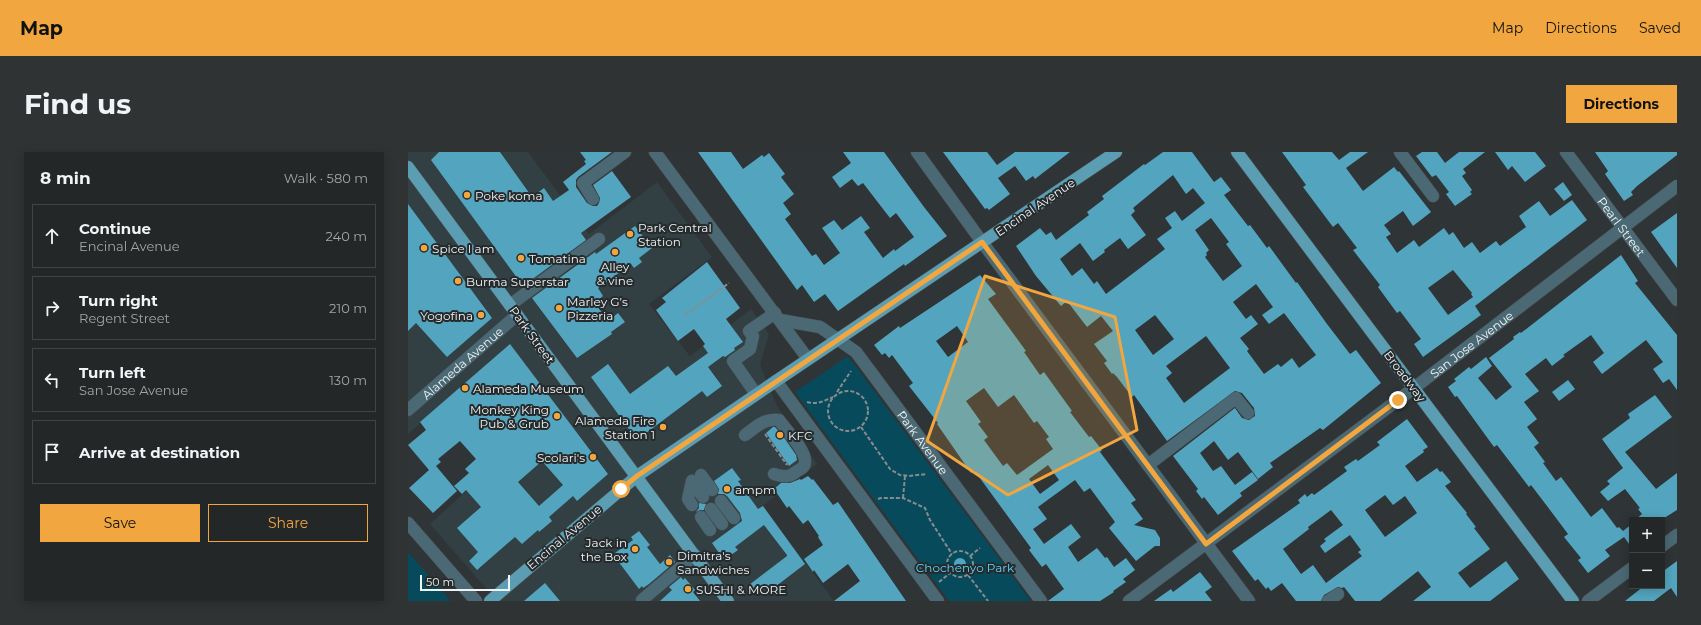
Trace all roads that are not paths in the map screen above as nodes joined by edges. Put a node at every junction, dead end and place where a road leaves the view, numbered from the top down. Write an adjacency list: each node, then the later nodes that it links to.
1 (625, 152): 11 (street)
2 (655, 152): 18 (street)
3 (917, 152): 14 (street)
4 (1116, 152): 14 (main road, Encinal Avenue)
5 (1238, 152): 22 (main road, Broadway)
6 (1400, 152): 10 (street)
7 (1566, 152): 12 (street, Pearl Street)
8 (408, 167): 16 (main road, Park Street)
9 (1677, 186): 12 (street, San Jose Avenue)
10 (1433, 196)
11 (593, 199)
12 (1622, 228): 15 (street, Pearl Street); 22 (street, San Jose Avenue)
13 (599, 239): 16 (street)
14 (982, 242): 19 (main road, Encinal Avenue); 27 (street)
15 (1677, 300)
16 (510, 305): 17 (main road, Park Street)
17 (517, 315): 24 (street, Alameda Avenue); 30 (main road, Park Street)
18 (777, 317): 19 (street, Park Avenue); 20 (street); 23 (street)
19 (838, 339): 20 (main road, Encinal Avenue); 47 (street, Park Avenue)
20 (808, 359): 21 (main road, Encinal Avenue)
21 (776, 381): 23 (main road, Encinal Avenue); 46 (street)
22 (1414, 388): 38 (street, San Jose Avenue); 50 (main road, Broadway)
23 (756, 394): 30 (main road, Encinal Avenue)
24 (408, 410)
25 (1248, 414): 27 (street)
26 (745, 435): 28 (street)
27 (1148, 465): 38 (street)
28 (774, 474)
29 (701, 475): 31 (street)
30 (637, 476): 40 (main road, Park Street); 44 (main road, Encinal Avenue)
31 (692, 505)
32 (701, 516): 36 (street)
33 (734, 518): 35 (street)
34 (408, 523): 43 (street)
35 (722, 524)
36 (710, 530)
37 (1677, 535): 39 (street)
38 (1206, 544): 48 (street, San Jose Avenue); 49 (street)
39 (1665, 544)
40 (695, 555): 42 (street); 45 (main road, Park Street)
41 (1629, 570): 51 (street)
42 (642, 600)
43 (476, 601)
44 (490, 601)
45 (728, 601)
46 (938, 601)
47 (1041, 601)
48 (1129, 601)
49 (1249, 601)
50 (1573, 601)
51 (1588, 601)

